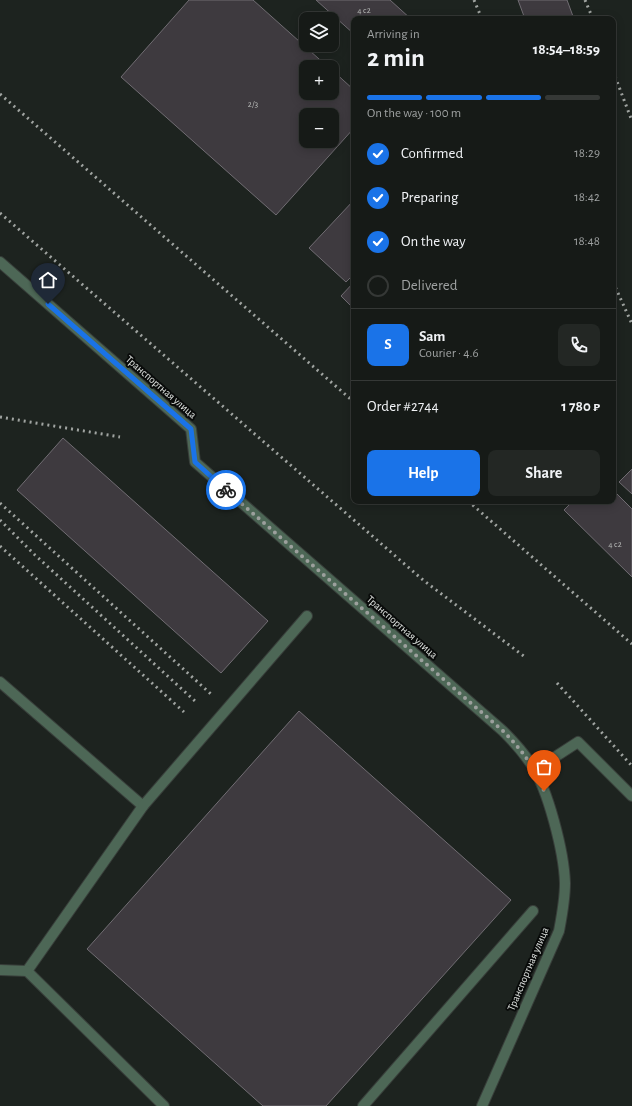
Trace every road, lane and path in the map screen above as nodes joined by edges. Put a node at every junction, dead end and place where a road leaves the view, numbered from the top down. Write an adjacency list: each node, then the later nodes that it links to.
1 (0, 262): 4 (street, Транспортная улица)
2 (307, 616): 6 (street)
3 (0, 682): 6 (street)
4 (535, 770): 5 (street); 12 (street, Транспортная улица)
5 (632, 796)
6 (142, 806): 9 (street)
7 (533, 911): 11 (street)
8 (0, 970): 9 (street)
9 (27, 971): 10 (street)
10 (164, 1106)
11 (363, 1106)
12 (482, 1106)

